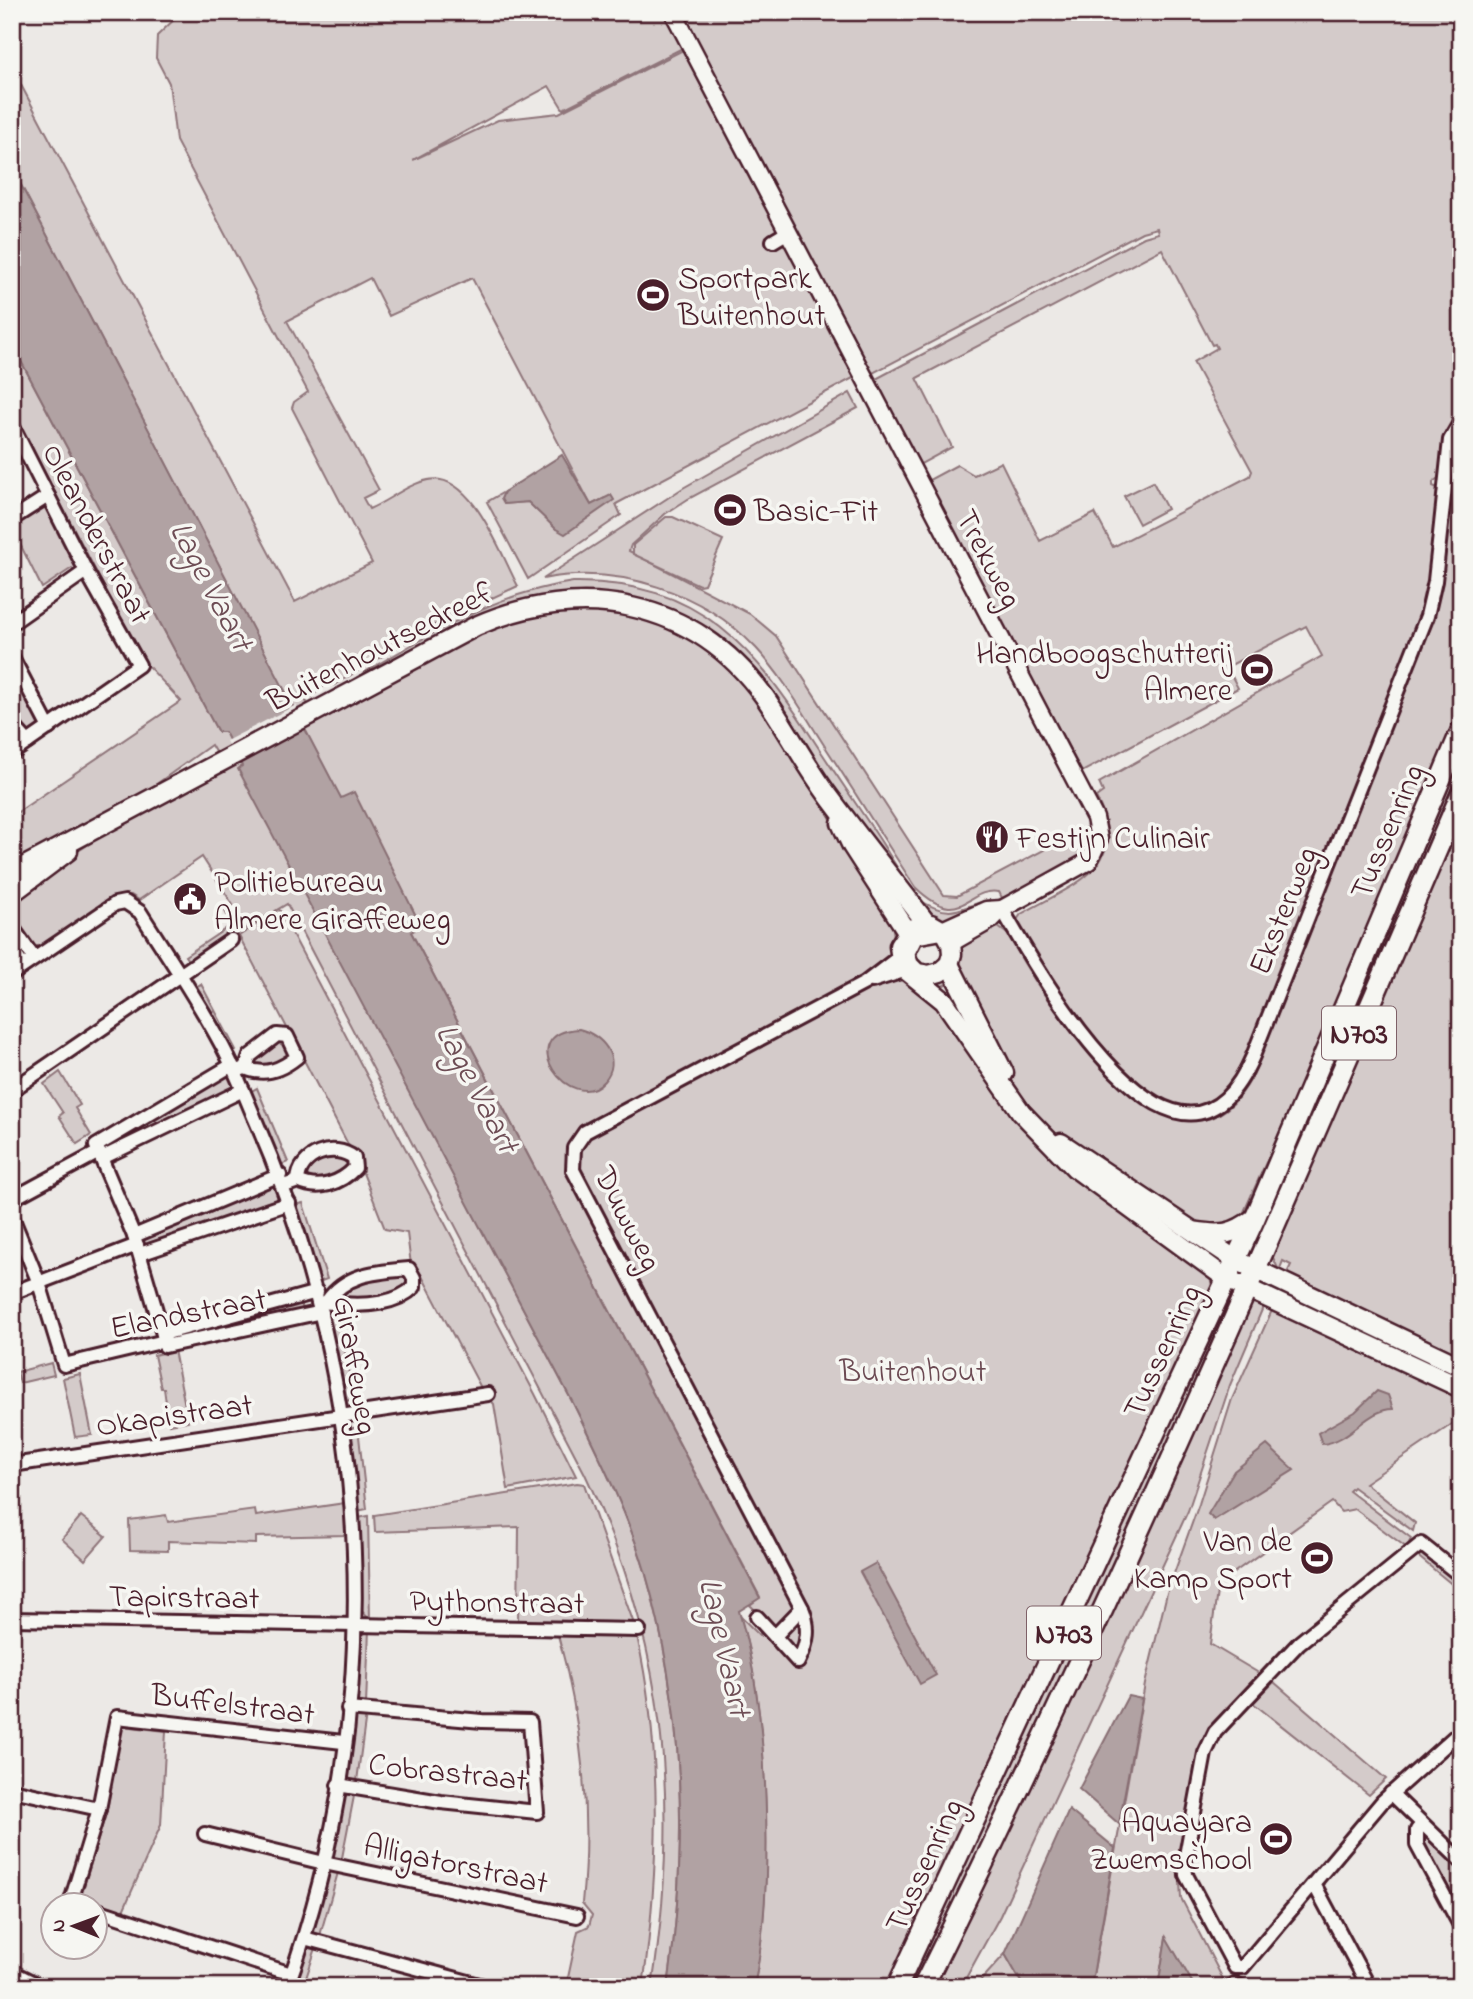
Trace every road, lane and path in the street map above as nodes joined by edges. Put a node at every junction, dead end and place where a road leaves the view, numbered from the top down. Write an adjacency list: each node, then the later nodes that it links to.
1 (673, 12): 2 (street, Trekweg)
2 (788, 232): 3 (street); 22 (street, Trekweg)
3 (773, 241)
4 (1461, 421): 22 (street, Eksterweg)
5 (12, 425): 6 (street, Oleanderstraat)
6 (16, 445): 7 (street, Oleanderstraat)
7 (48, 496): 8 (street); 9 (street, Oleanderstraat)
8 (12, 519)
9 (86, 571): 10 (street); 13 (street, Oleanderstraat)
10 (12, 623)
11 (12, 657): 13 (street)
12 (12, 724): 15 (street)
13 (49, 728): 15 (street)
14 (1461, 731): 42 (highway, Tussenring / N703)
15 (28, 743): 16 (street)
16 (12, 753)
17 (1461, 794): 46 (highway, Tussenring / N703)
18 (829, 797): 19 (main road, Buitenhoutsedreef); 24 (main road, Buitenhoutsedreef); 27 (main road, Buitenhoutsedreef)
19 (101, 826): 20 (main road, Buitenhoutsedreef); 21 (main road, Buitenhoutsedreef)
20 (12, 873)
21 (12, 893)
22 (1002, 909): 24 (street, Trekweg)
23 (12, 927): 29 (street)
24 (940, 932): 27 (main road); 28 (main road)
25 (231, 940): 30 (street)
26 (12, 950): 29 (street)
27 (910, 958): 28 (main road); 34 (main road, Buitenhoutsedreef); 59 (street, Duwweg)
28 (949, 964): 34 (main road, Buitenhoutsedreef)
29 (23, 966): 30 (street, Giraffeweg)
30 (179, 974): 31 (street, Giraffeweg); 32 (street)
31 (238, 1068): 33 (street, Giraffeweg); 36 (street)
32 (12, 1090)
33 (243, 1090): 36 (street); 37 (street, Giraffeweg)
34 (1024, 1109): 35 (main road, Buitenhoutsedreef)
35 (1037, 1125): 43 (main road, Buitenhoutsedreef); 47 (main road, Buitenhoutsedreef)
36 (99, 1152): 39 (street); 44 (street)
37 (282, 1181): 38 (street); 40 (street, Giraffeweg); 44 (street)
38 (298, 1181)
39 (12, 1199)
40 (289, 1203): 44 (street); 51 (street, Giraffeweg)
41 (12, 1217): 48 (street)
42 (1255, 1218): 43 (highway); 45 (highway, Tussenring / N703)
43 (1195, 1232): 45 (main road, Buitenhoutsedreef)
44 (137, 1245): 48 (street); 52 (street)
45 (1236, 1260): 46 (main road, Buitenhoutsedreef); 47 (highway, Tussenring / N703)
46 (1257, 1271): 49 (highway, Tussenring / N703); 53 (main road, Buitenhoutsedreef)
47 (1227, 1279): 49 (main road, Buitenhoutsedreef); 87 (highway, Tussenring / N703)
48 (39, 1283): 50 (street); 52 (street, Elandstraat)
49 (1249, 1289): 54 (main road, Buitenhoutsedreef); 88 (highway, Tussenring / N703)
50 (12, 1293)
51 (322, 1302): 51 (street); 52 (street, Elandstraat); 52 (street, Elandstraat); 56 (street, Giraffeweg)
52 (164, 1337)
53 (1461, 1367)
54 (1461, 1388)
55 (488, 1394): 56 (street, Okapistraat)
56 (343, 1416): 57 (street, Okapistraat); 62 (street, Giraffeweg)
57 (12, 1465)
58 (1461, 1576): 76 (street)
59 (802, 1608): 64 (street); 64 (street, Duwweg)
60 (757, 1616): 64 (street, Duwweg)
61 (12, 1619): 62 (street, Tapirstraat)
62 (354, 1624): 63 (street, Pythonstraat); 65 (street, Giraffeweg)
63 (639, 1630)
64 (775, 1636)
65 (348, 1709): 67 (street, Giraffeweg); 68 (street, Cobrastraat)
66 (1461, 1731): 70 (street)
67 (343, 1742): 68 (street, Giraffeweg); 71 (street, Buffelstraat)
68 (338, 1785): 75 (street, Giraffeweg)
69 (12, 1790): 71 (street)
70 (1391, 1793): 72 (street); 76 (street)
71 (99, 1809): 77 (street)
72 (1422, 1824): 74 (street); 80 (street)
73 (205, 1834): 75 (street, Alligatorstraat)
74 (1461, 1861)
75 (324, 1863): 79 (street, Alligatorstraat); 81 (street, Giraffeweg)
76 (1314, 1884): 91 (street)
77 (79, 1890)
78 (108, 1914): 83 (street)
79 (577, 1916)
80 (1461, 1927)
81 (304, 1938): 83 (street, Giraffeweg); 86 (street)
82 (12, 1972): 84 (street)
83 (292, 1974): 85 (street, Giraffeweg)
84 (42, 1987)
85 (287, 1987)
86 (487, 1987)
87 (897, 1987)
88 (923, 1987)
89 (1231, 1987): 90 (street)
90 (1242, 1987)
91 (1369, 1987)

